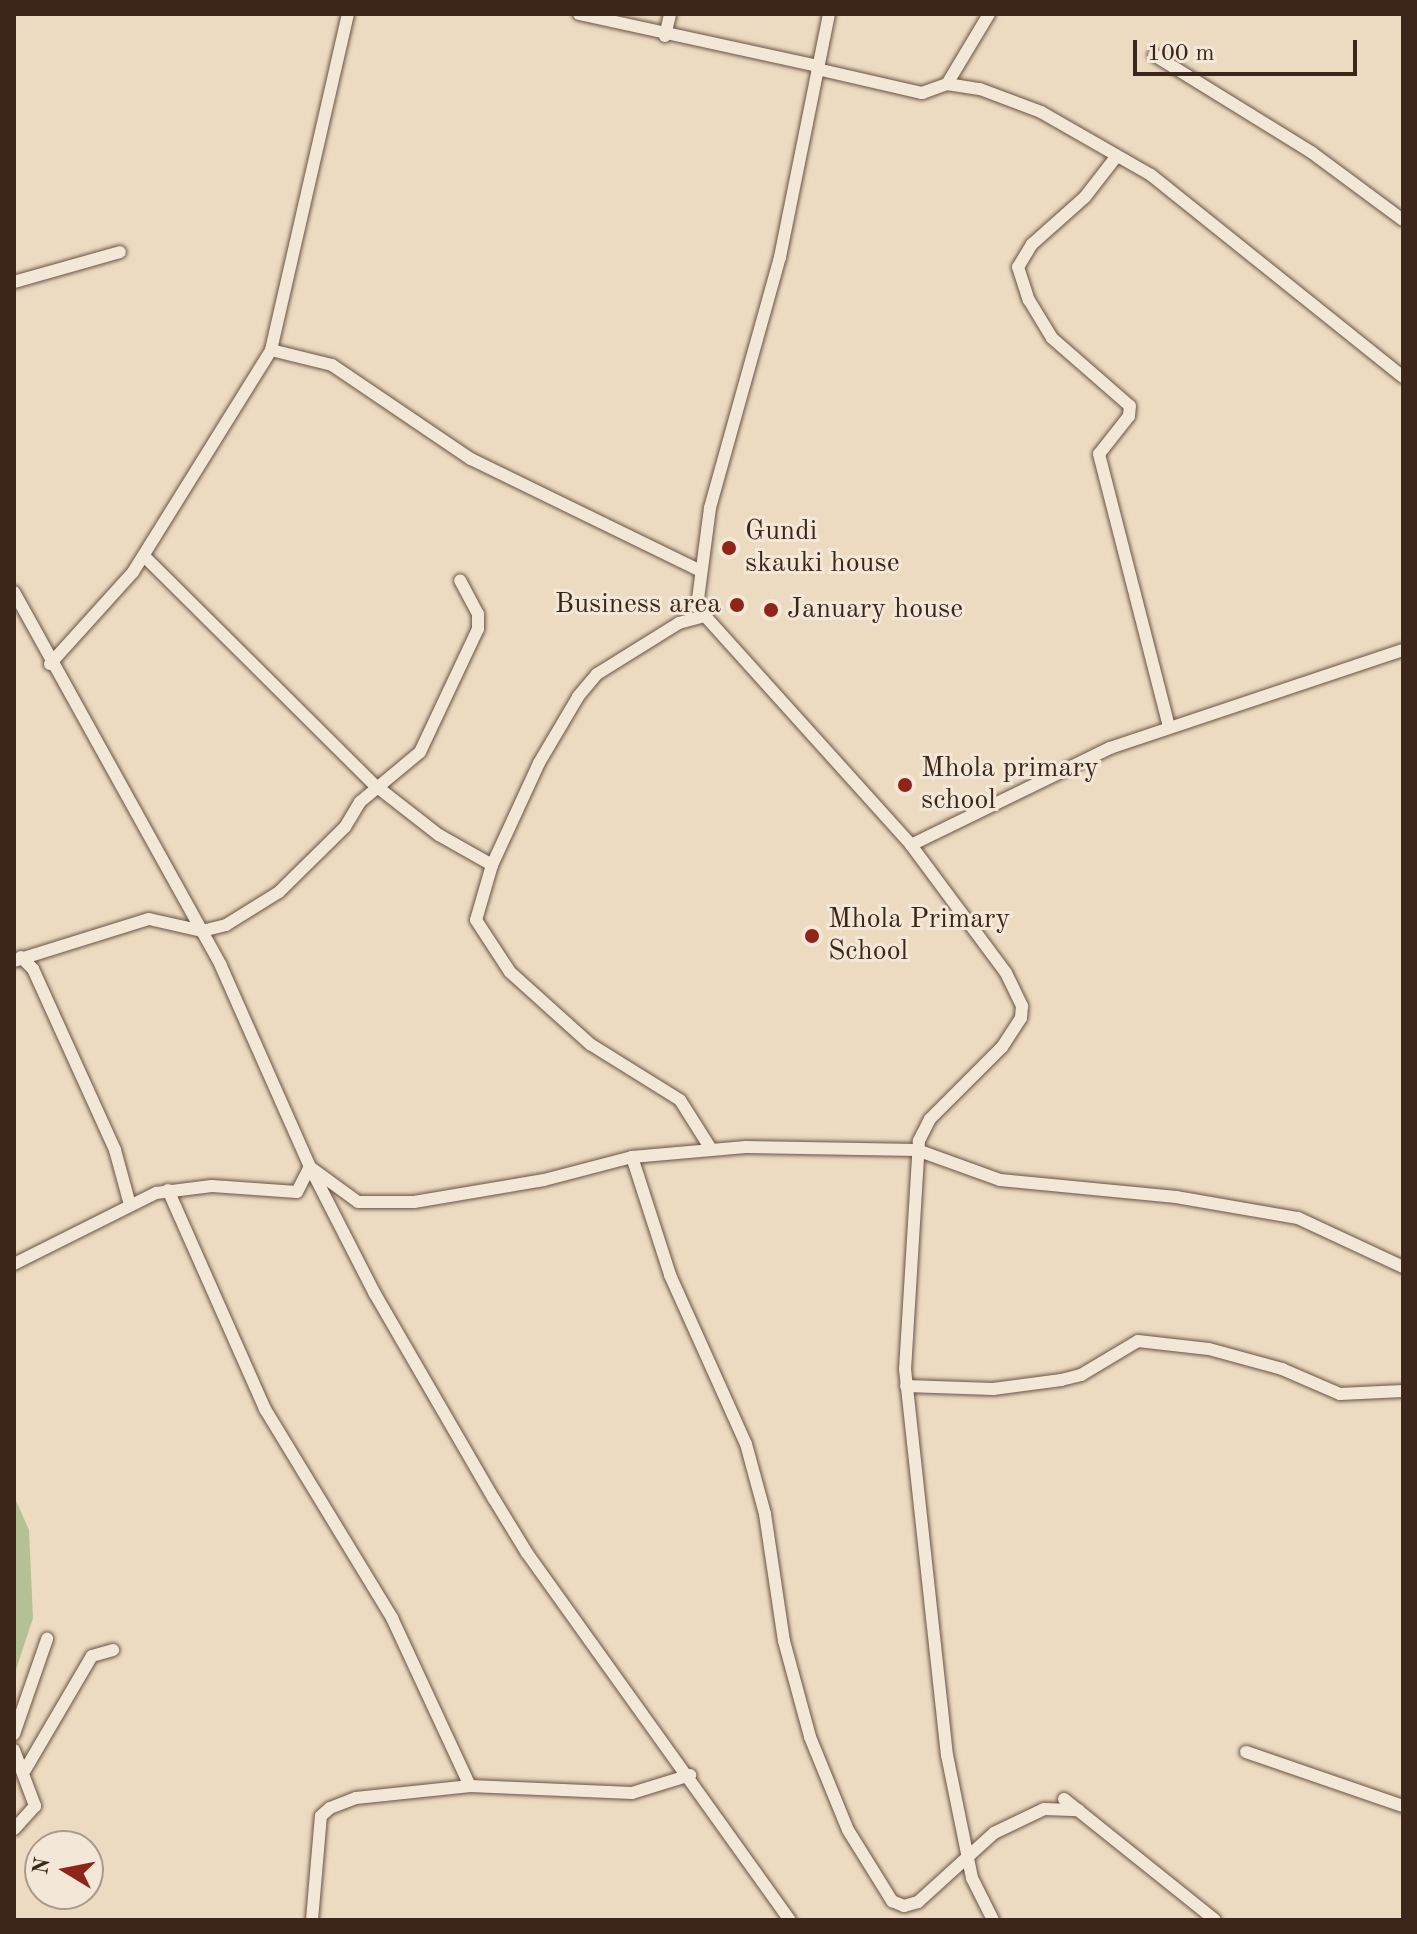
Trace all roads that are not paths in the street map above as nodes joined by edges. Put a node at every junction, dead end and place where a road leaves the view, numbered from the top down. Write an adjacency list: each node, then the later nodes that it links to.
1 (348, 14): 14 (street)
2 (579, 14): 6 (street)
3 (670, 14): 6 (street)
4 (829, 14): 8 (street)
5 (989, 14): 9 (street)
6 (665, 36): 8 (street)
7 (1154, 55): 11 (street)
8 (818, 67): 9 (street); 17 (street)
9 (947, 84): 10 (street)
10 (1116, 157): 15 (street); 23 (street)
11 (1403, 220)
12 (120, 252): 13 (street)
13 (14, 282)
14 (271, 350): 16 (street); 17 (street)
15 (1403, 377)
16 (144, 556): 22 (street); 24 (street)
17 (699, 570): 20 (street)
18 (460, 580): 24 (street)
19 (14, 592): 22 (street)
20 (701, 617): 25 (street); 26 (street)
21 (1403, 650): 23 (street)
22 (50, 664): 27 (street)
23 (1169, 727): 25 (street)
24 (376, 786): 26 (street); 27 (street)
25 (911, 845): 30 (street)
26 (492, 865): 29 (street)
27 (202, 931): 28 (street); 32 (street)
28 (17, 959): 34 (street)
29 (711, 1149): 30 (street); 31 (street)
30 (917, 1150): 36 (street); 37 (street)
31 (632, 1157): 32 (street); 51 (street)
32 (310, 1167): 33 (street); 45 (street)
33 (168, 1190): 34 (street); 46 (street)
34 (130, 1205): 35 (street)
35 (14, 1264)
36 (1403, 1267)
37 (906, 1386): 38 (street); 51 (street)
38 (1403, 1391)
39 (47, 1639): 41 (street)
40 (113, 1650): 44 (street)
41 (14, 1734)
42 (14, 1750): 44 (street)
43 (1246, 1752): 48 (street)
44 (25, 1770): 50 (street)
45 (690, 1775): 46 (street); 53 (street)
46 (470, 1786): 52 (street)
47 (1064, 1799): 49 (street)
48 (1403, 1806)
49 (1079, 1810): 51 (street); 55 (street)
50 (14, 1829)
51 (967, 1853): 54 (street)
52 (312, 1920)
53 (790, 1920)
54 (993, 1920)
55 (1215, 1920)

